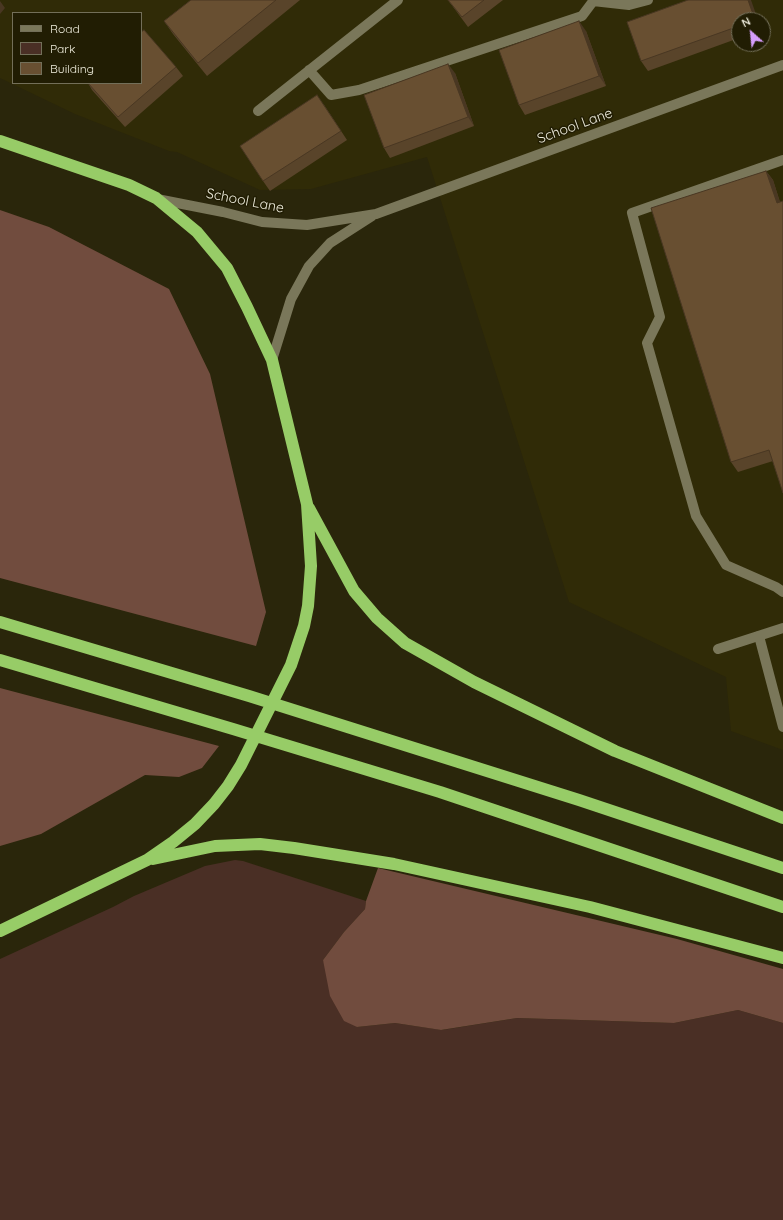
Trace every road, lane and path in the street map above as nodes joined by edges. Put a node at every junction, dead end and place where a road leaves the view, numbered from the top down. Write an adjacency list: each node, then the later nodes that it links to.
1 (398, 0): 5 (main road)
2 (648, 0): 3 (main road)
3 (593, 1): 5 (main road)
4 (783, 65): 10 (main road, School Lane)
5 (309, 70): 6 (main road)
6 (258, 111)
7 (0, 141): 9 (highway)
8 (783, 160): 13 (main road)
9 (156, 198): 10 (main road, School Lane); 11 (highway)
10 (376, 214): 11 (main road, School Lane)
11 (272, 360): 12 (highway)
12 (307, 504): 20 (highway); 21 (highway)
13 (783, 592)
14 (0, 622): 22 (highway)
15 (783, 628): 16 (main road)
16 (759, 636): 17 (main road); 19 (main road)
17 (718, 649)
18 (0, 660): 23 (highway)
19 (783, 726)
20 (783, 818)
21 (147, 860): 24 (highway); 25 (highway)
22 (783, 868)
23 (783, 907)
24 (2, 931)
25 (783, 958)

